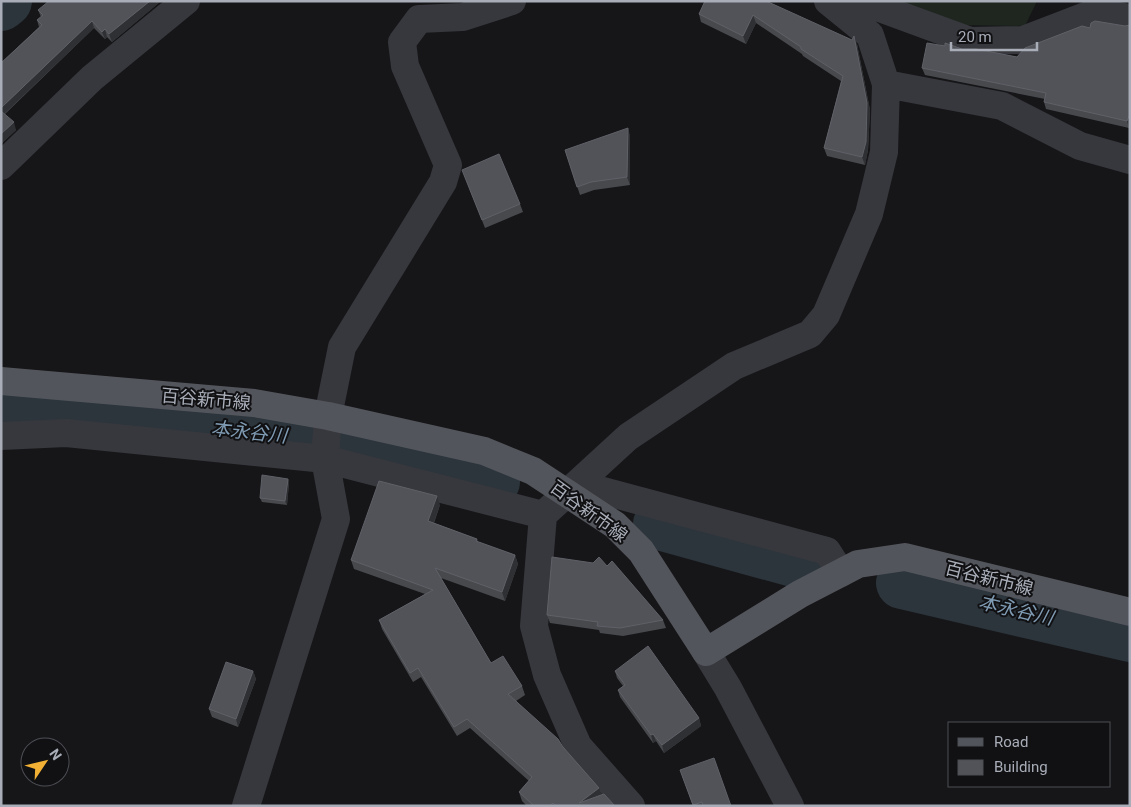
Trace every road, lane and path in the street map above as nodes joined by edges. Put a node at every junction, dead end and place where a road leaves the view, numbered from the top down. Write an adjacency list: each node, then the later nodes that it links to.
1 (186, 1): 8 (street)
2 (512, 1): 10 (street)
3 (828, 1): 6 (street)
4 (861, 1): 5 (street)
5 (1130, 18)
6 (886, 84): 7 (street); 13 (street)
7 (1130, 160)
8 (1, 166)
9 (1, 381): 10 (main road, 百谷新市線)
10 (328, 416): 12 (street); 13 (main road, 百谷新市線)
11 (1, 436): 12 (street)
12 (325, 459): 14 (street); 18 (street)
13 (572, 488): 14 (street); 15 (street); 17 (main road, 百谷新市線)
14 (543, 515): 19 (street)
15 (841, 573): 16 (main road, 百谷新市線); 17 (main road, 百谷新市線)
16 (1130, 612)
17 (706, 652): 20 (street)
18 (246, 806)
19 (630, 806)
20 (790, 806)

